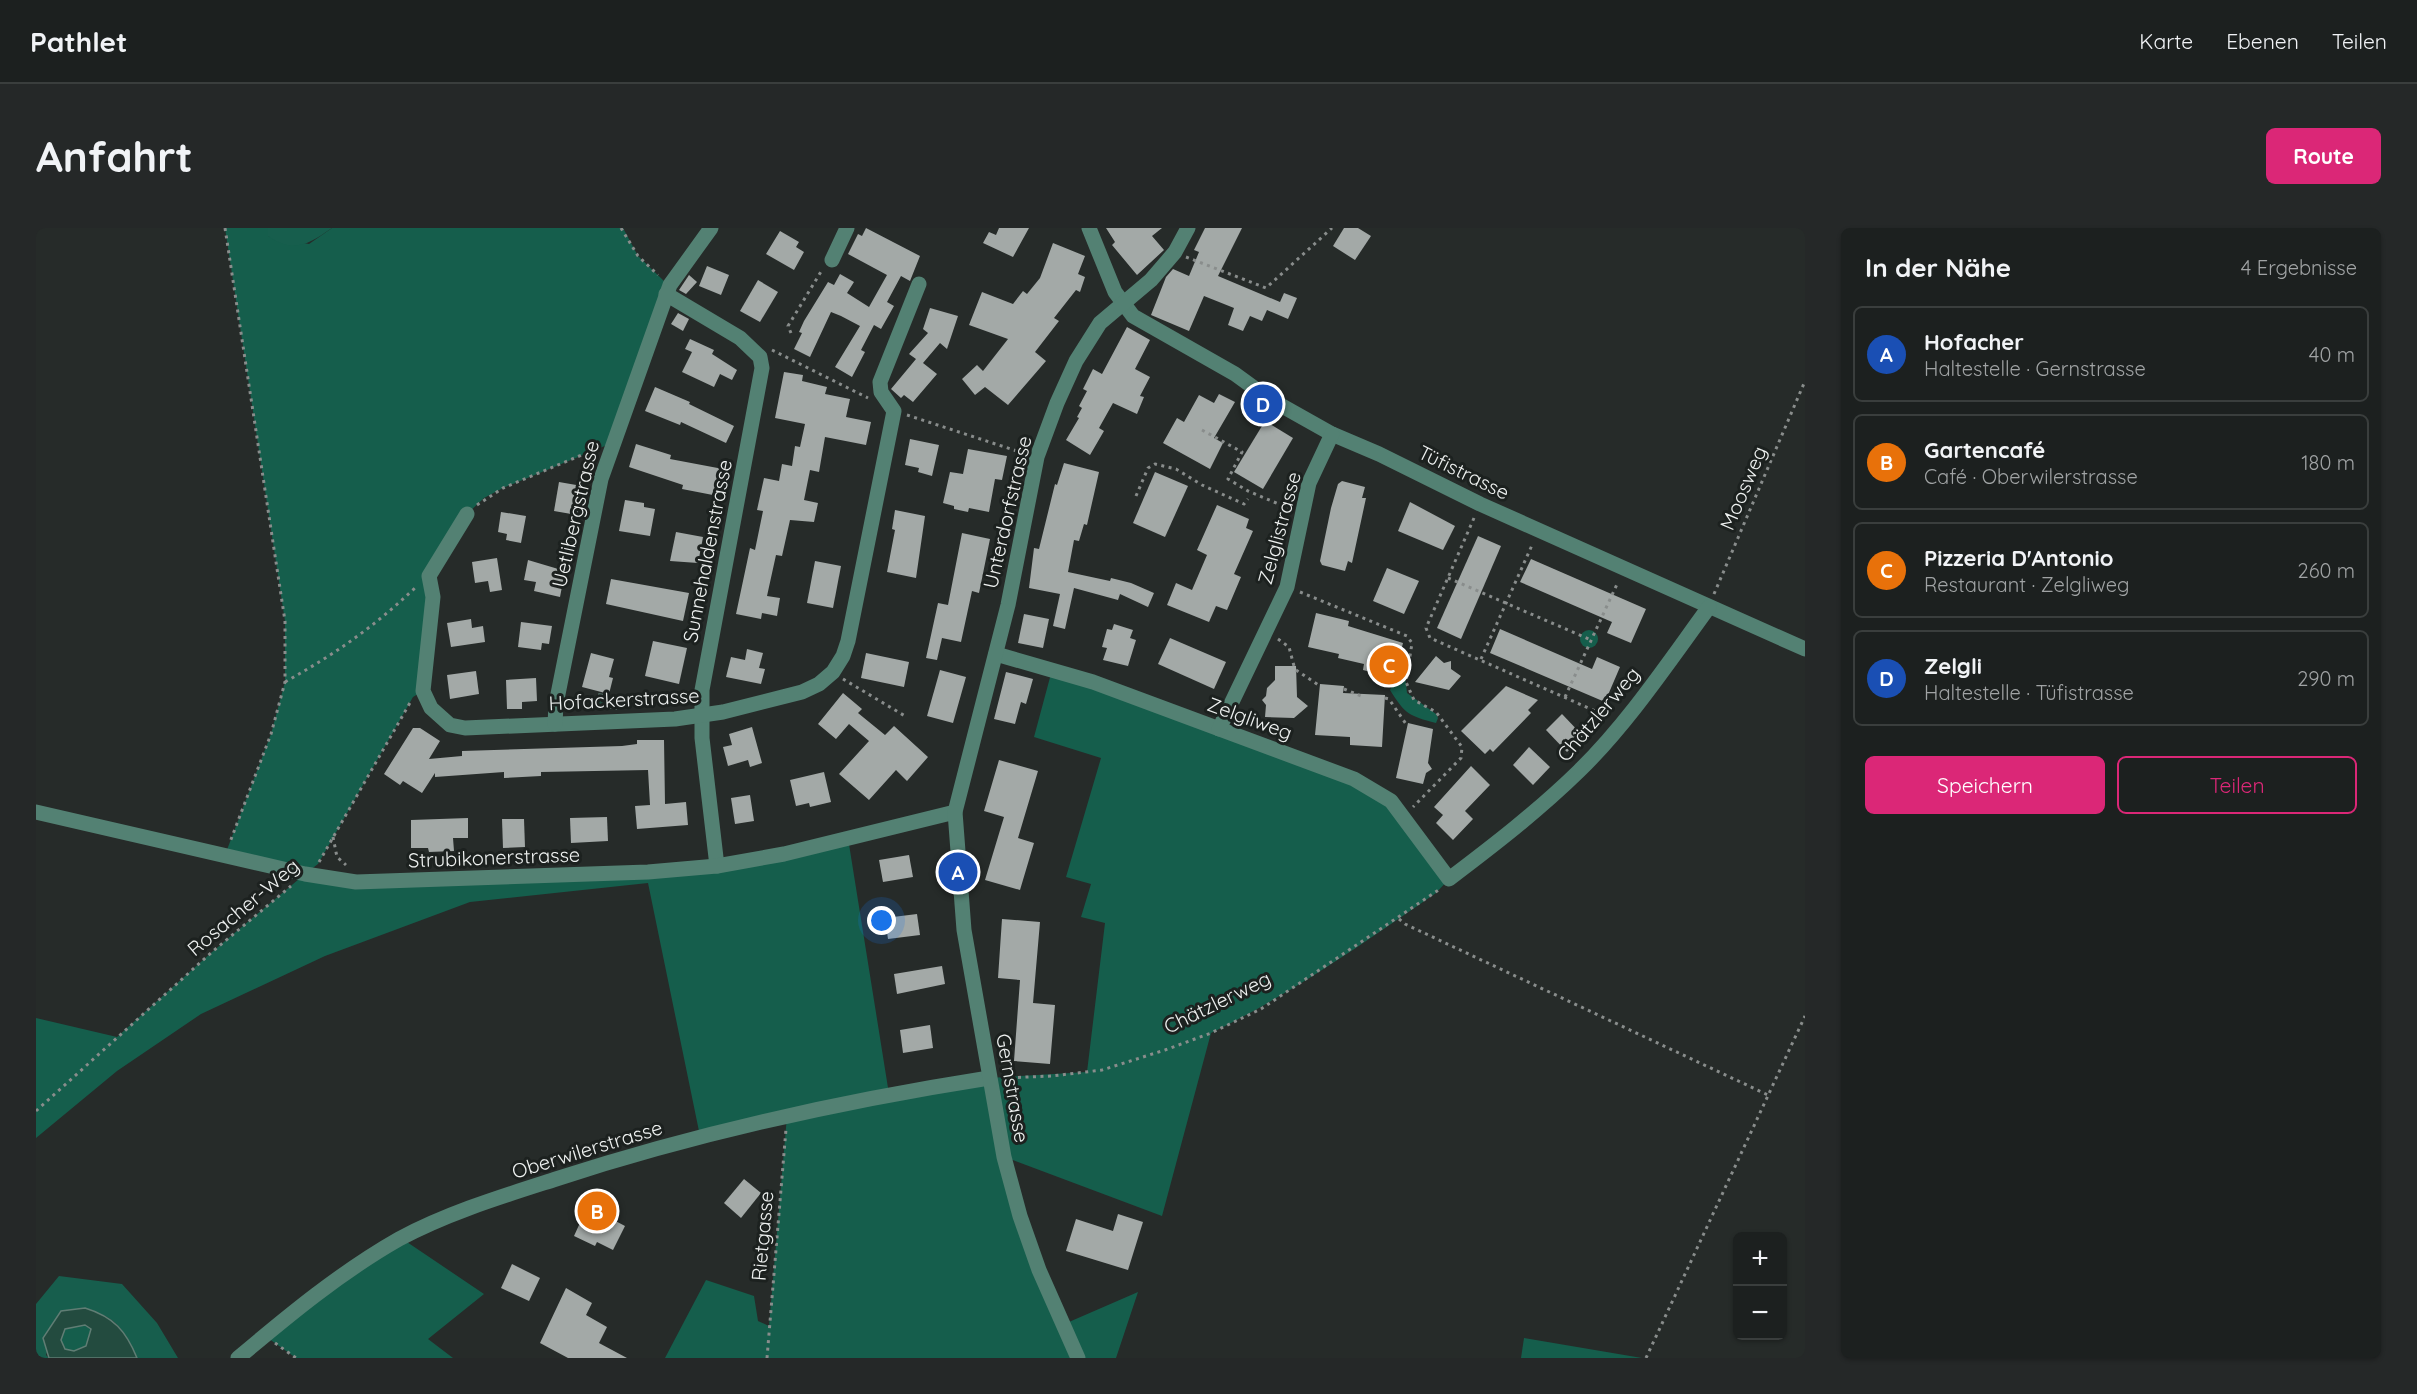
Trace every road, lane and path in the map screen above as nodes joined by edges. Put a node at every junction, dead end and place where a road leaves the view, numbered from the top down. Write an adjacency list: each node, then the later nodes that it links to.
1 (225, 228): 40 (path)
2 (621, 228): 11 (path)
3 (711, 228): 11 (street, Uetlibergstrasse)
4 (847, 228): 9 (street)
5 (1089, 228): 12 (street)
6 (1188, 228): 8 (street, Unterdorfstrasse)
7 (1332, 228): 8 (path)
8 (1175, 252): 12 (street, Unterdorfstrasse)
9 (832, 260): 13 (path)
10 (919, 284): 16 (street, Hofackerstrasse)
11 (668, 290): 20 (street, Uetlibergstrasse); 47 (street, Sunnehaldenstrasse)
12 (1122, 304): 19 (street, Tüfistrasse); 37 (street, Unterdorfstrasse)
13 (791, 333)
14 (771, 350): 16 (path)
15 (1805, 381): 33 (path, Moosweg)
16 (887, 400): 47 (street, Hofackerstrasse)
17 (901, 414): 21 (path)
18 (1202, 429): 25 (path)
19 (1332, 434): 24 (street, Tüfistrasse); 25 (street, Zelglistrasse)
20 (612, 443): 26 (path); 50 (street, Uetlibergstrasse)
21 (1019, 452)
22 (1136, 496): 23 (path)
23 (1248, 499)
24 (1480, 504): 29 (path); 33 (street, Tüfistrasse)
25 (1301, 513): 31 (street, Zelglistrasse)
26 (467, 514): 28 (street)
27 (1533, 543): 32 (path)
28 (429, 576): 40 (path); 43 (street)
29 (1448, 578): 32 (path); 38 (path)
30 (1618, 582): 35 (path)
31 (1287, 587): 34 (street, Zelglistrasse); 55 (path)
32 (1506, 604): 35 (path); 38 (path)
33 (1709, 607): 36 (street, Tüfistrasse); 49 (street, Chätzlerweg)
34 (1266, 633): 41 (path); 52 (street, Zelglistrasse)
35 (1591, 640): 45 (path)
36 (1805, 649)
37 (996, 654): 52 (street, Zelgliweg); 54 (street, Unterdorfstrasse)
38 (1481, 659): 45 (path)
39 (839, 677): 48 (path)
40 (285, 682): 57 (path)
41 (1320, 686)
42 (1344, 689): 44 (path)
43 (423, 691): 50 (street, Hofackerstrasse); 56 (path, Rosacher-Weg)
44 (1361, 696)
45 (1565, 697): 49 (path)
46 (1385, 698): 51 (path)
47 (701, 716): 50 (street, Hofackerstrasse); 58 (street, Sunnehaldenstrasse)
48 (905, 716)
49 (1622, 722): 60 (street, Chätzlerweg)
50 (555, 724)
51 (1406, 724)
52 (1219, 729): 55 (street, Zelgliweg)
53 (36, 812): 57 (street, Strubikonerstrasse)
54 (955, 812): 58 (street, Strubikonerstrasse); 65 (street, Gernstrasse)
55 (1403, 817): 60 (street, Zelgliweg)
56 (333, 836): 59 (path, Rosacher-Weg); 61 (path)
57 (225, 855): 59 (street, Strubikonerstrasse)
58 (717, 866): 61 (street, Strubikonerstrasse)
59 (305, 874): 61 (street, Strubikonerstrasse); 67 (path, Rosacher-Weg)
60 (1449, 879)
61 (356, 882)
62 (1436, 893): 63 (path, Chätzlerweg)
63 (1399, 919): 65 (path, Chätzlerweg); 66 (path)
64 (1805, 1016): 66 (path)
65 (989, 1078): 68 (street, Oberwilerstrasse); 73 (street, Gernstrasse)
66 (1768, 1095): 74 (path)
67 (36, 1111)
68 (787, 1116): 69 (street, Oberwilerstrasse); 72 (path, Rietgasse)
69 (265, 1336): 70 (street, Oberwilerstrasse); 71 (path)
70 (238, 1358)
71 (296, 1358)
72 (767, 1358)
73 (1078, 1358)
74 (1646, 1358)

